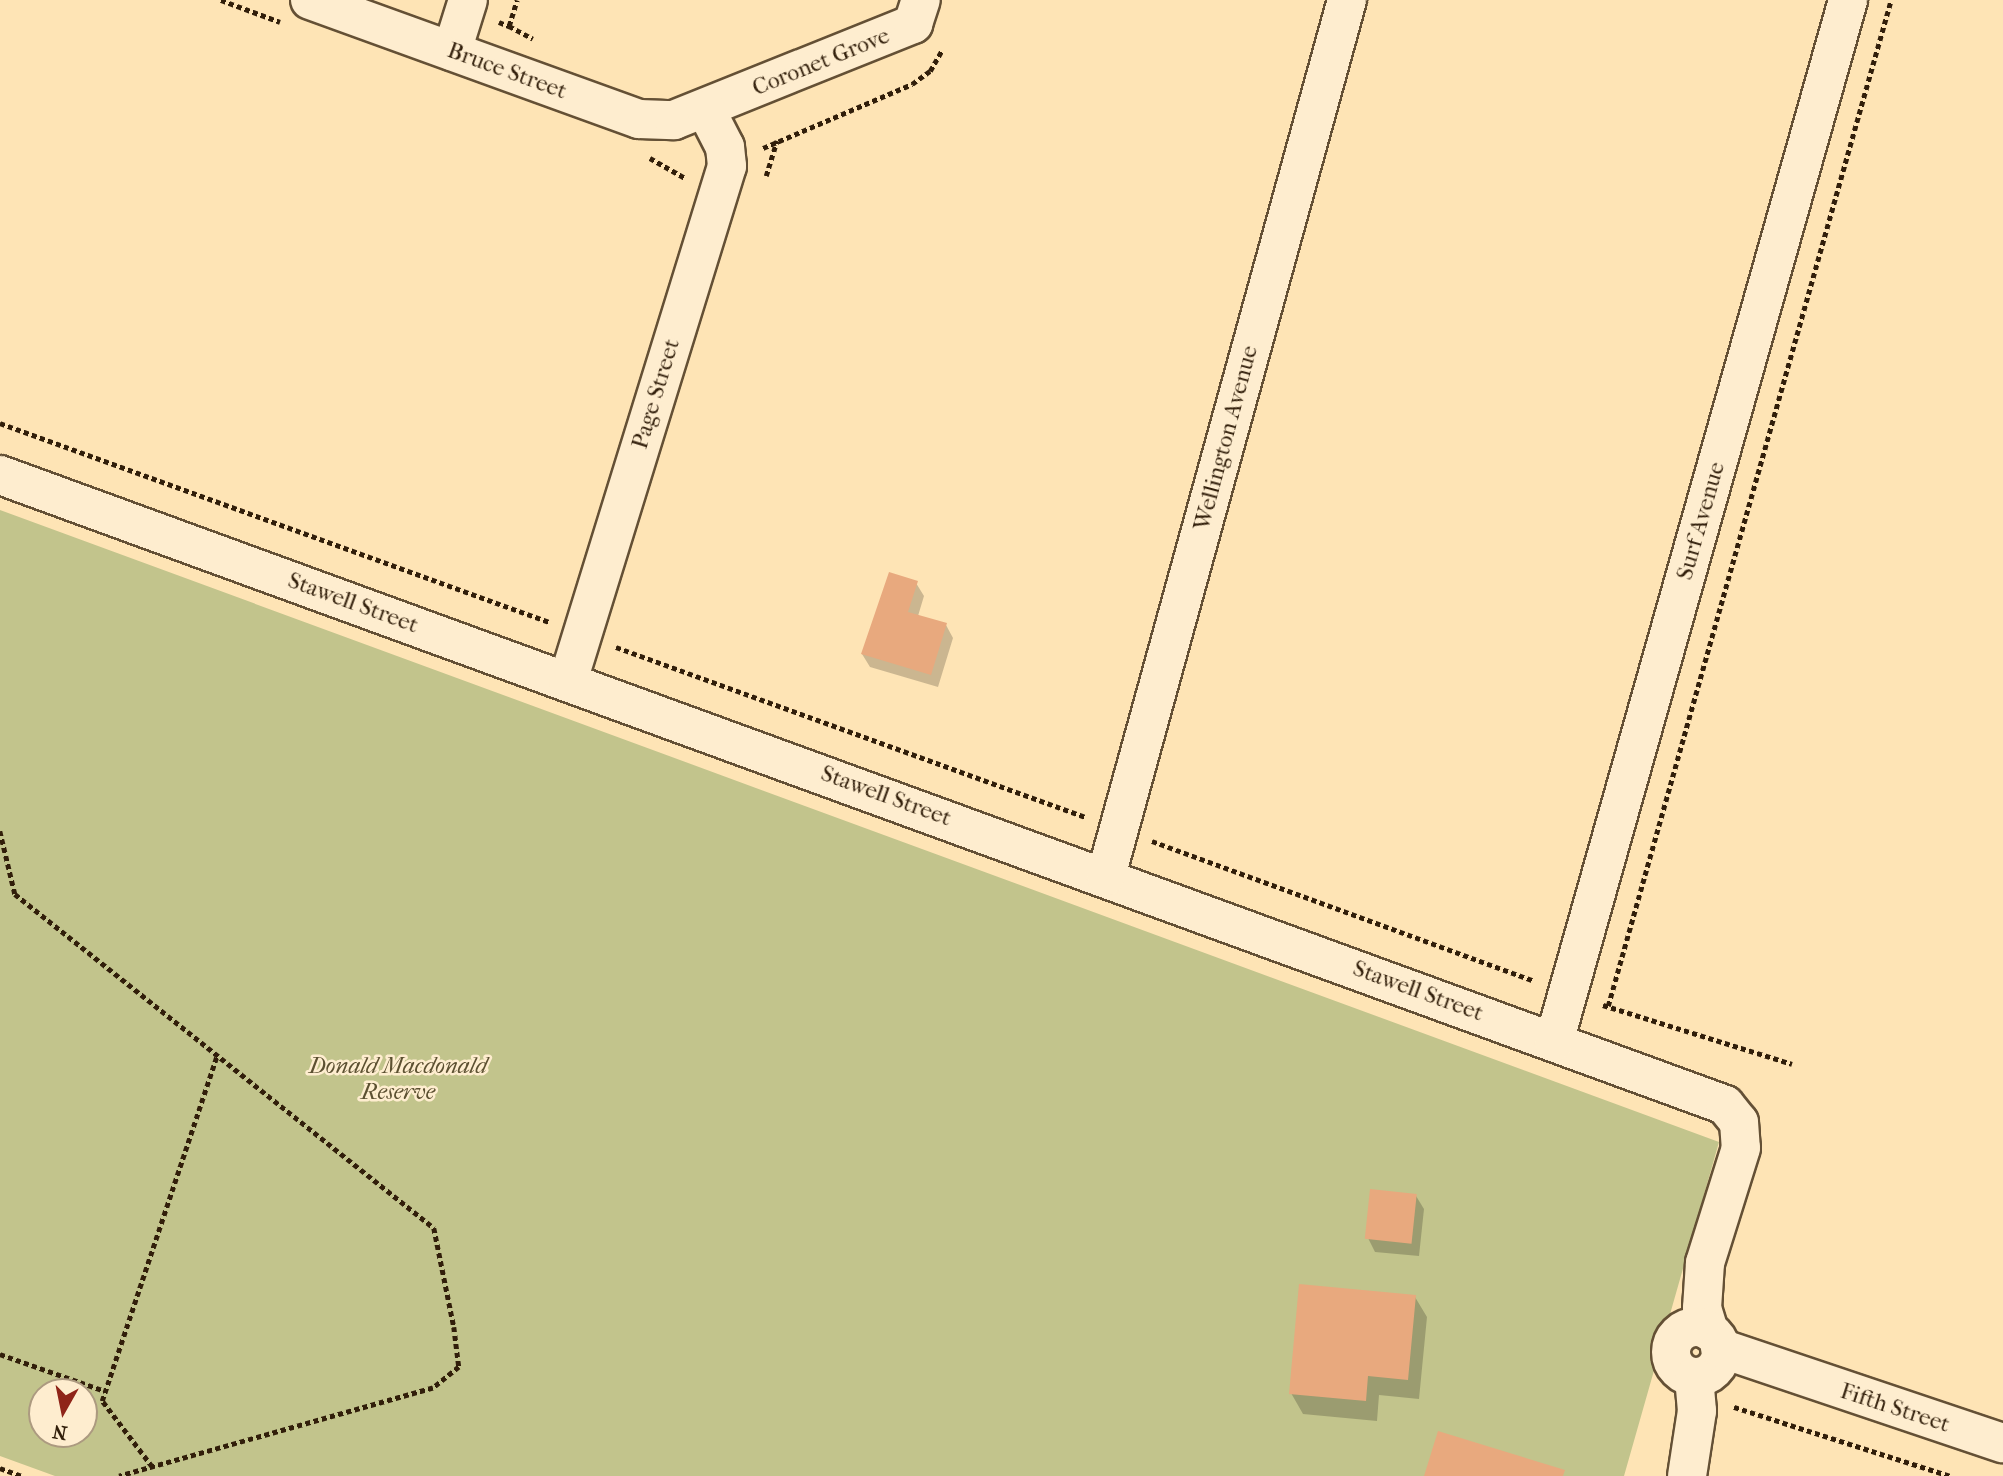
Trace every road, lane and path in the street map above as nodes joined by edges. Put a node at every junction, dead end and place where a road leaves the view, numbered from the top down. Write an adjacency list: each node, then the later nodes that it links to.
1 (310, 0): 9 (street, Bruce Street)
2 (468, 0): 9 (street)
3 (921, 0): 10 (street, Coronet Grove)
4 (1347, 0): 15 (street, Wellington Avenue)
5 (1848, 0): 18 (street, Surf Avenue)
6 (1891, 0): 19 (path)
7 (509, 26): 8 (path)
8 (543, 49)
9 (452, 51): 10 (street, Bruce Street)
10 (706, 110): 13 (street, Page Street)
11 (0, 423): 13 (path)
12 (0, 475): 14 (street, Stawell Street)
13 (582, 634): 14 (street, Page Street); 15 (path)
14 (568, 681): 17 (street, Stawell Street)
15 (1119, 829): 17 (street, Wellington Avenue); 18 (path)
16 (0, 831): 21 (path)
17 (1106, 876): 20 (street, Stawell Street)
18 (1568, 994): 19 (path); 20 (street, Surf Avenue)
19 (1608, 1006): 22 (path)
20 (1554, 1042): 24 (street, Stawell Street)
21 (217, 1055): 25 (path); 27 (path)
22 (1792, 1064)
23 (0, 1354): 25 (path)
24 (1702, 1360): 26 (street, Fifth Street); 31 (street); 32 (path)
25 (105, 1391): 27 (path)
26 (2003, 1443)
27 (152, 1467): 30 (path)
28 (0, 1468): 29 (path)
29 (22, 1476)
30 (119, 1476)
31 (1687, 1476)
32 (1950, 1476)

